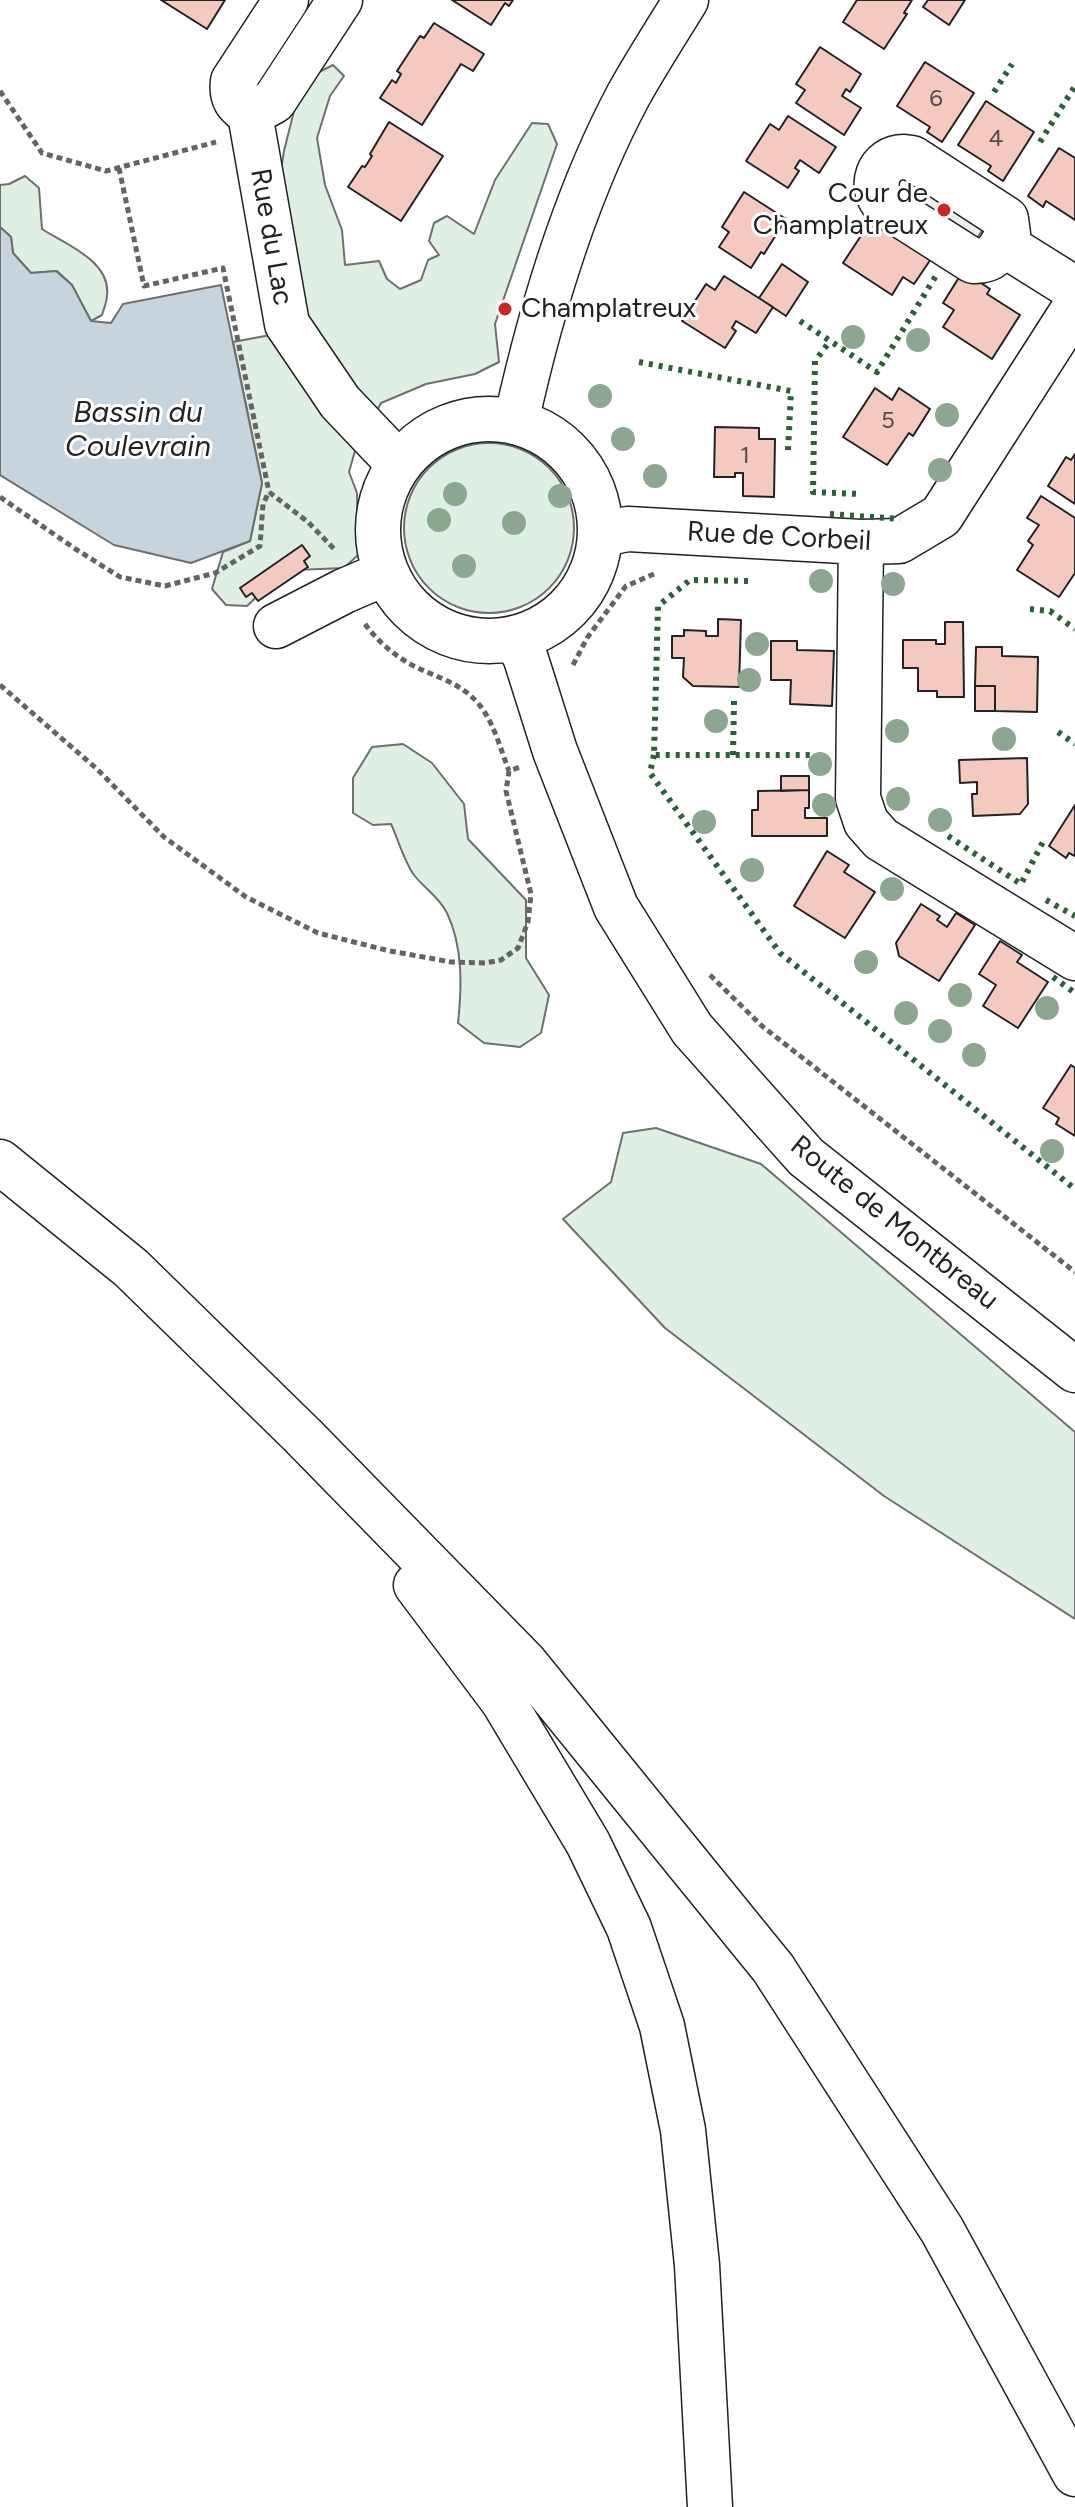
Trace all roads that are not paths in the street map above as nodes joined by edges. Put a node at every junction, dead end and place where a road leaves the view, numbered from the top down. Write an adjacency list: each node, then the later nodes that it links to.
1 (286, 0): 4 (street, Rue du Lac)
2 (340, 0): 4 (street)
3 (686, 0): 8 (street)
4 (238, 125): 9 (street, Rue du Lac)
5 (1003, 244): 6 (street)
6 (1075, 289)
7 (1075, 307): 11 (street, Rue de Corbeil)
8 (516, 422): 9 (street); 10 (street)
9 (399, 464): 12 (street)
10 (601, 534): 11 (street, Rue de Corbeil); 14 (street)
11 (861, 542): 15 (street)
12 (386, 573): 13 (street); 14 (street)
13 (276, 626)
14 (514, 638): 17 (street, Route de Montbreau)
15 (1075, 958)
16 (0, 1162): 18 (street)
17 (1075, 1370)
18 (303, 1436): 19 (street); 20 (street)
19 (1075, 2474)
20 (710, 2507)

